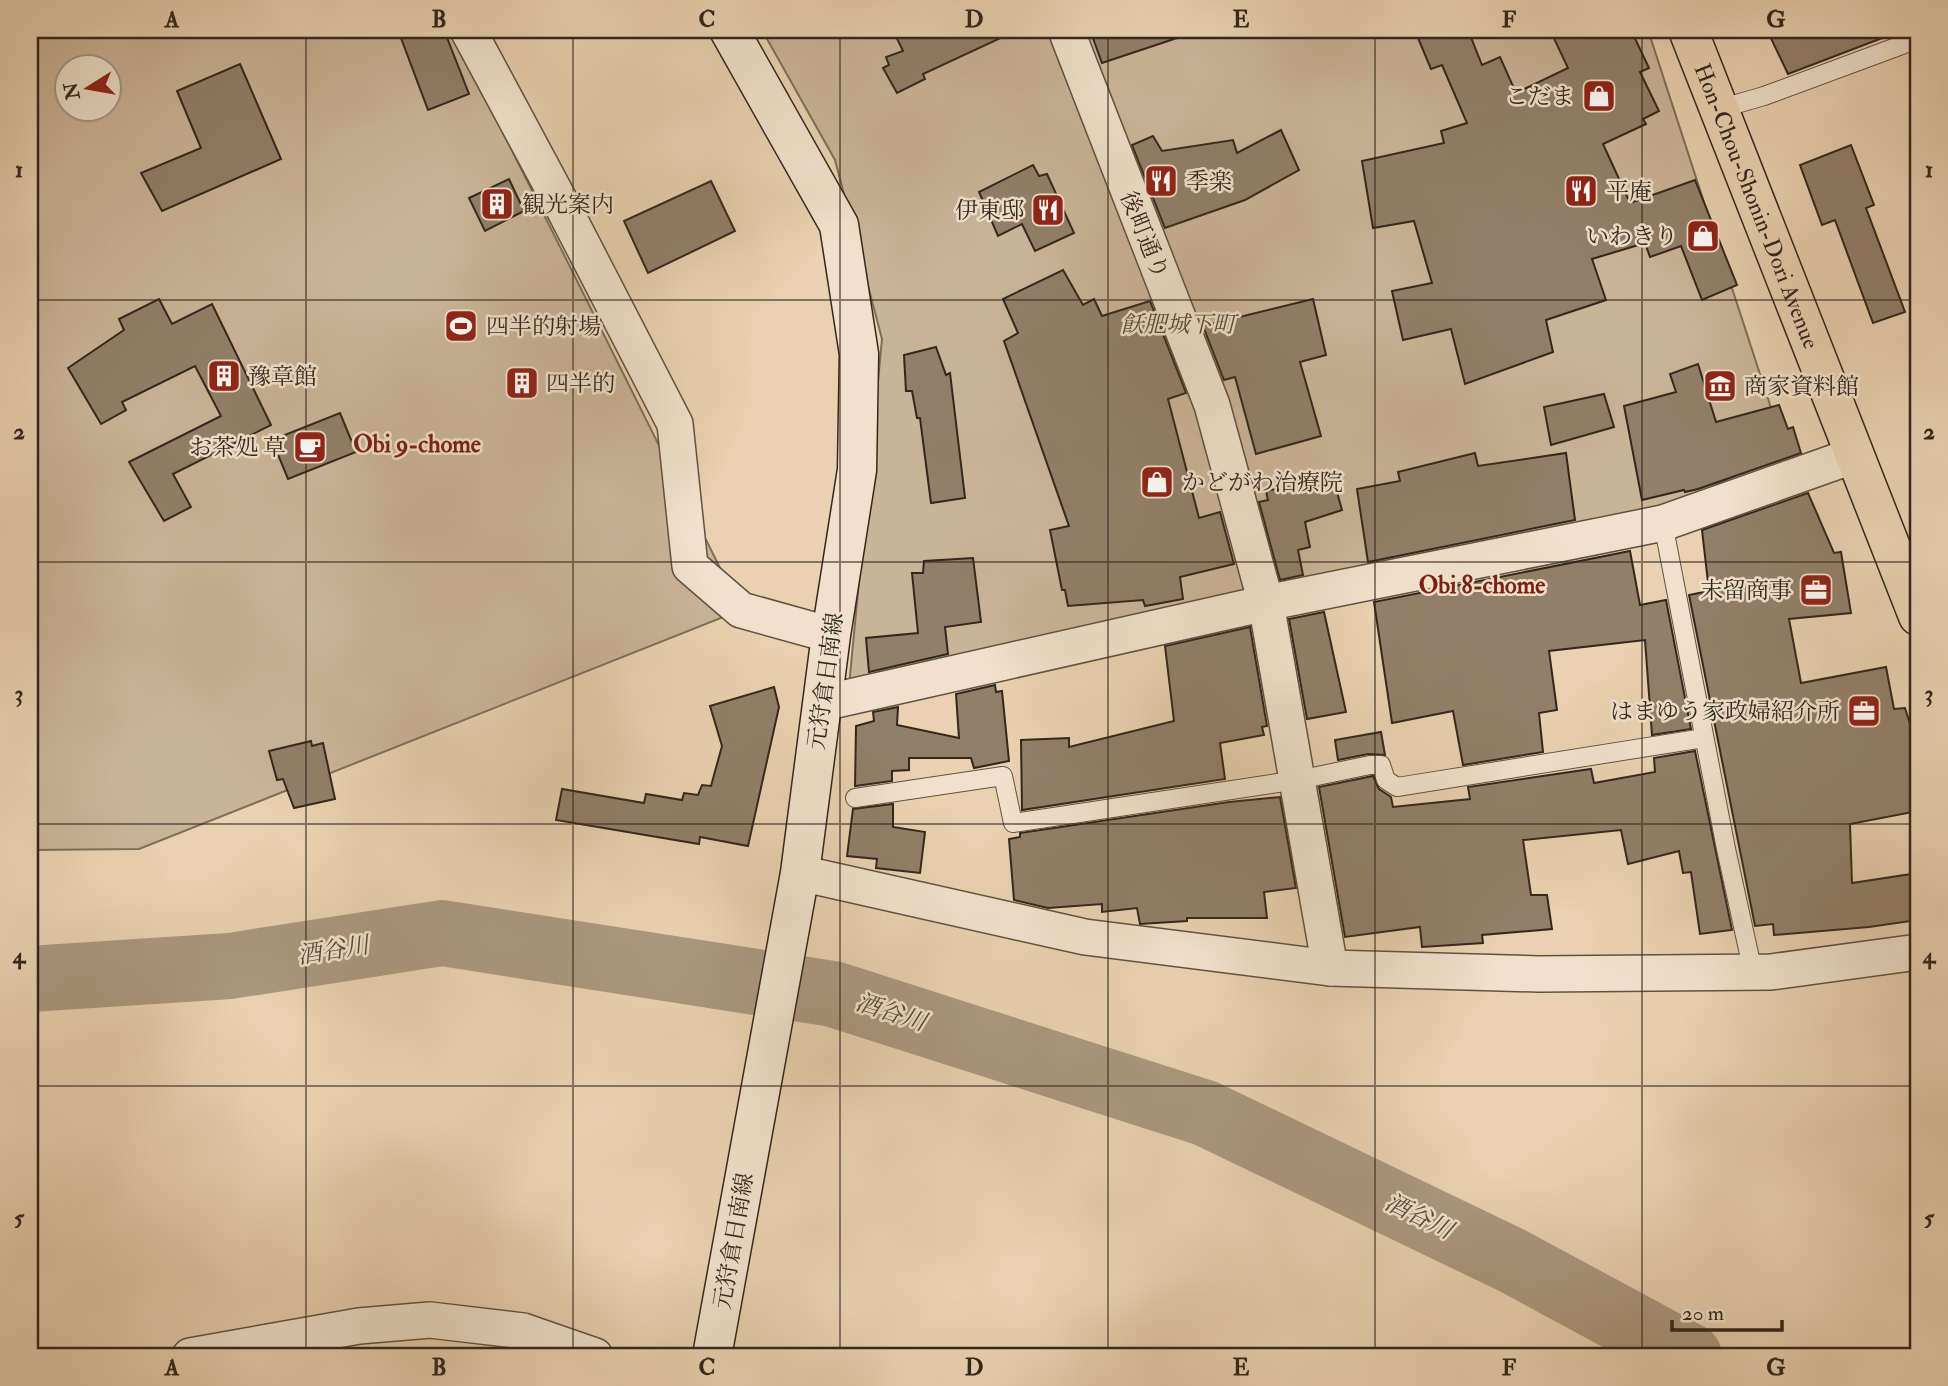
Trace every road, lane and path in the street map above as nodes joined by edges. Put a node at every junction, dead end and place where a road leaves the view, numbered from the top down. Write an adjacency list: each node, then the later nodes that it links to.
1 (468, 30): 11 (street)
2 (729, 30): 11 (main road, 元狩倉日南線)
3 (1066, 30): 9 (street, 後町通り)
4 (1688, 30): 6 (highway, Hon-Chou-Shonin-Dori Avenue)
5 (1918, 39): 6 (lane)
6 (1719, 109): 7 (highway, Hon-Chou-Shonin-Dori Avenue)
7 (1855, 455): 8 (street); 10 (highway, Hon-Chou-Shonin-Dori Avenue)
8 (1663, 523): 9 (street); 13 (lane)
9 (1266, 603): 12 (street); 14 (street, 後町通り)
10 (1918, 616)
11 (831, 635): 12 (main road, 元狩倉日南線)
12 (823, 703): 16 (main road, 元狩倉日南線)
13 (1704, 738): 14 (lane); 19 (lane)
14 (1298, 780): 15 (lane); 18 (street, 後町通り)
15 (855, 798)
16 (799, 877): 18 (street); 22 (main road, 元狩倉日南線)
17 (1918, 952): 19 (street)
18 (1330, 968): 19 (street)
19 (1754, 972)
20 (190, 1356): 21 (street)
21 (595, 1356)
22 (712, 1356)

